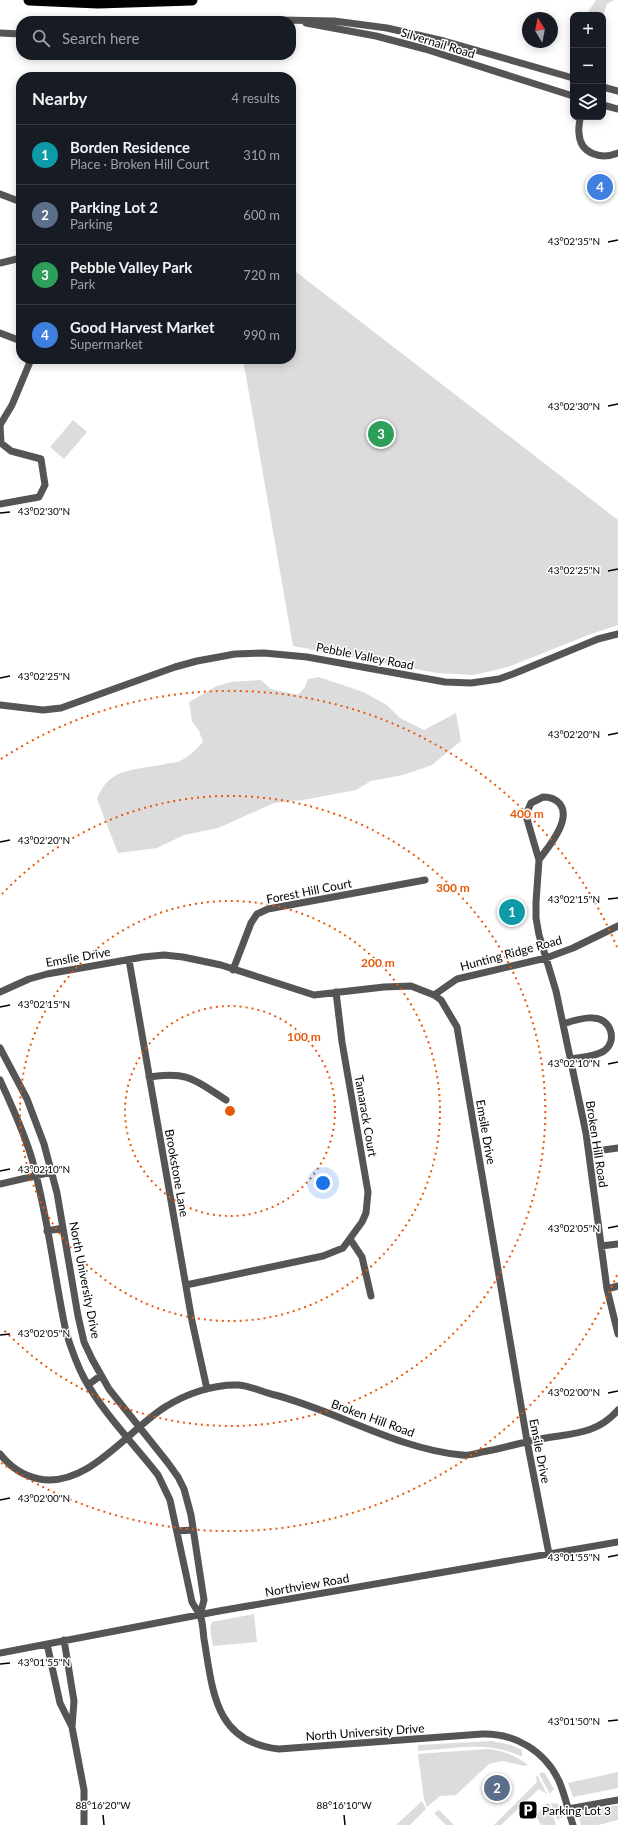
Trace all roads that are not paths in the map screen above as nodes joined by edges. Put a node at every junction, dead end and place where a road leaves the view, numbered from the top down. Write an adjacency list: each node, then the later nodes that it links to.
1 (29, 0): 2 (highway)
2 (192, 0)
3 (296, 21): 7 (street, Silvernail Road)
4 (296, 21): 10 (street, Silvernail Road)
5 (0, 33): 6 (street)
6 (16, 34)
7 (570, 77)
8 (606, 88): 9 (street)
9 (618, 91)
10 (570, 95)
11 (606, 106): 12 (street)
12 (618, 109)
13 (580, 120): 14 (street)
14 (618, 153)
15 (0, 194): 16 (street)
16 (16, 200)
17 (16, 259): 18 (street)
18 (0, 263)
19 (0, 333): 20 (street)
20 (16, 340)
21 (29, 364): 22 (street)
22 (0, 504)
23 (618, 634): 24 (street, Pebble Valley Road)
24 (0, 705)
25 (539, 860): 25 (street); 29 (street, Broken Hill Road)
26 (425, 880): 31 (street, Forest Hill Court)
27 (618, 926): 29 (street, Hunting Ridge Road)
28 (164, 955): 30 (street, Emslie Drive); 31 (street, Emsile Drive)
29 (546, 958): 34 (street, Hunting Ridge Road); 35 (street, Broken Hill Road)
30 (129, 960): 32 (street, Emslie Drive); 38 (street, Brookstone Lane)
31 (233, 970): 33 (street, Emsile Drive)
32 (0, 992)
33 (336, 992): 34 (street, Emsile Drive); 48 (street, Tamarack Court)
34 (434, 995): 62 (street, Emsile Drive)
35 (563, 1024): 37 (street, Broken Hill Road); 37 (street)
36 (0, 1048): 43 (street, North University Drive)
37 (570, 1059): 42 (street, Broken Hill Road)
38 (149, 1077): 40 (street); 51 (street, Brookstone Lane)
39 (0, 1080): 44 (street, North University Drive)
40 (226, 1100)
41 (618, 1148): 42 (street)
42 (589, 1152): 50 (street, Broken Hill Road)
43 (52, 1172): 44 (street); 46 (street, North University Drive)
44 (36, 1176): 45 (street); 47 (street, North University Drive)
45 (0, 1184)
46 (63, 1228): 47 (street); 56 (street, North University Drive)
47 (47, 1231): 57 (street, North University Drive)
48 (350, 1239): 51 (street, Tamarack Court); 54 (street)
49 (618, 1244): 50 (street)
50 (601, 1246): 53 (street, Broken Hill Road)
51 (186, 1285): 58 (street, Brookstone Lane)
52 (618, 1286): 53 (street)
53 (607, 1289): 55 (street, Broken Hill Road)
54 (371, 1296)
55 (618, 1334)
56 (100, 1376): 57 (street); 60 (street, North University Drive)
57 (88, 1384): 61 (street, North University Drive)
58 (207, 1389): 60 (street, Broken Hill Road); 62 (street, Broken Hill Road)
59 (618, 1410): 62 (street, Broken Hill Road)
60 (139, 1428): 61 (street, Broken Hill Road); 64 (street, North University Drive)
61 (128, 1437): 63 (street, Broken Hill Road); 65 (street, North University Drive)
62 (527, 1441): 67 (street, Emsile Drive)
63 (0, 1454)
64 (193, 1530): 65 (street); 68 (street, North University Drive)
65 (177, 1531): 68 (street, North University Drive)
66 (618, 1542): 67 (street, Northview Road)
67 (549, 1554): 68 (street, Northview Road)
68 (200, 1615): 69 (street, Northview Road); 74 (street, North University Drive)
69 (64, 1640): 70 (street, Northview Road); 72 (street)
70 (47, 1644): 71 (street, Northview Road); 72 (street)
71 (0, 1653)
72 (72, 1727): 75 (street)
73 (618, 1800): 74 (street)
74 (568, 1810): 76 (street, North University Drive)
75 (84, 1825)
76 (573, 1825)

